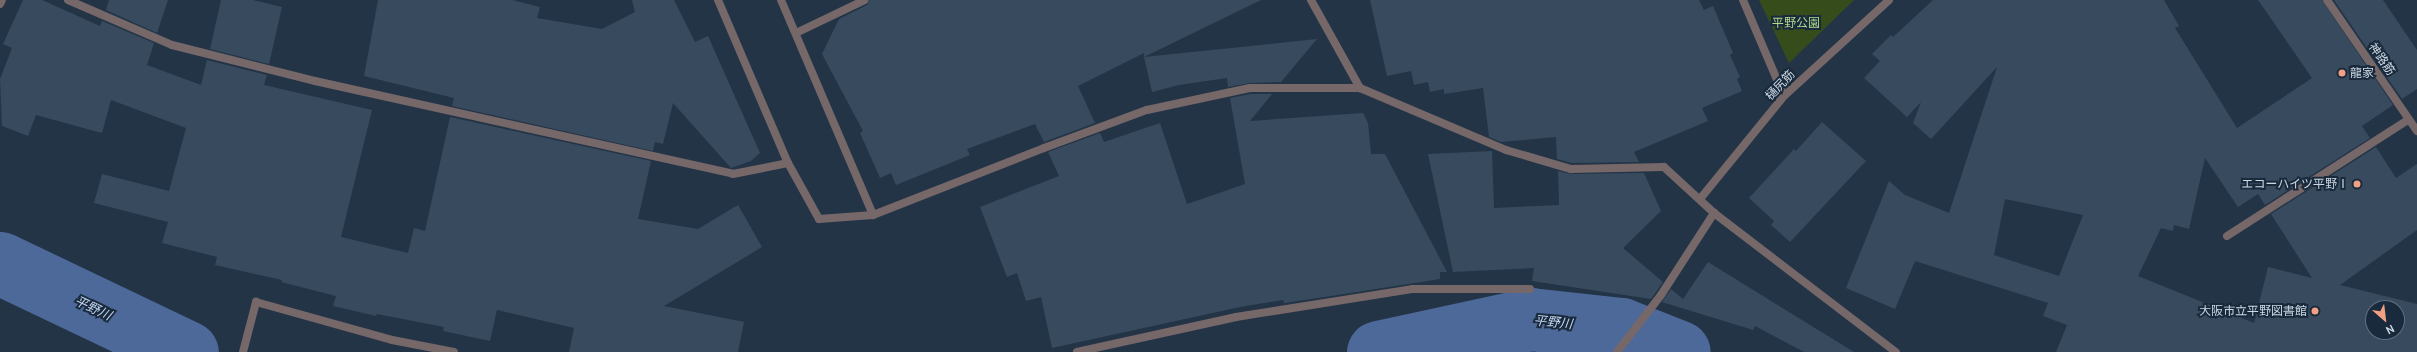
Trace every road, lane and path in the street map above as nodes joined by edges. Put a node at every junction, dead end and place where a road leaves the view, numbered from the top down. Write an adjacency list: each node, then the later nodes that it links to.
1 (2, 0): 10 (street)
2 (68, 0): 16 (street)
3 (718, 0): 16 (street)
4 (781, 0): 11 (street)
5 (865, 0): 11 (street)
6 (1311, 0): 12 (street)
7 (1743, 0): 13 (street)
8 (1890, 0): 13 (street, 樋尻筋)
9 (2327, 0): 14 (street, 神路筋)
10 (0, 4)
11 (796, 33): 19 (street)
12 (1360, 88): 17 (street); 19 (street)
13 (1784, 96): 17 (street, 樋尻筋)
14 (2409, 119): 15 (street, 神路筋); 20 (street)
15 (2417, 131)
16 (788, 163): 19 (street)
17 (1700, 199): 18 (street)
18 (1714, 213): 25 (street); 26 (street)
19 (873, 216)
20 (2227, 236)
21 (1530, 290): 24 (street)
22 (243, 352): 23 (street)
23 (454, 352)
24 (1077, 352)
25 (1617, 352)
26 (1896, 352)

